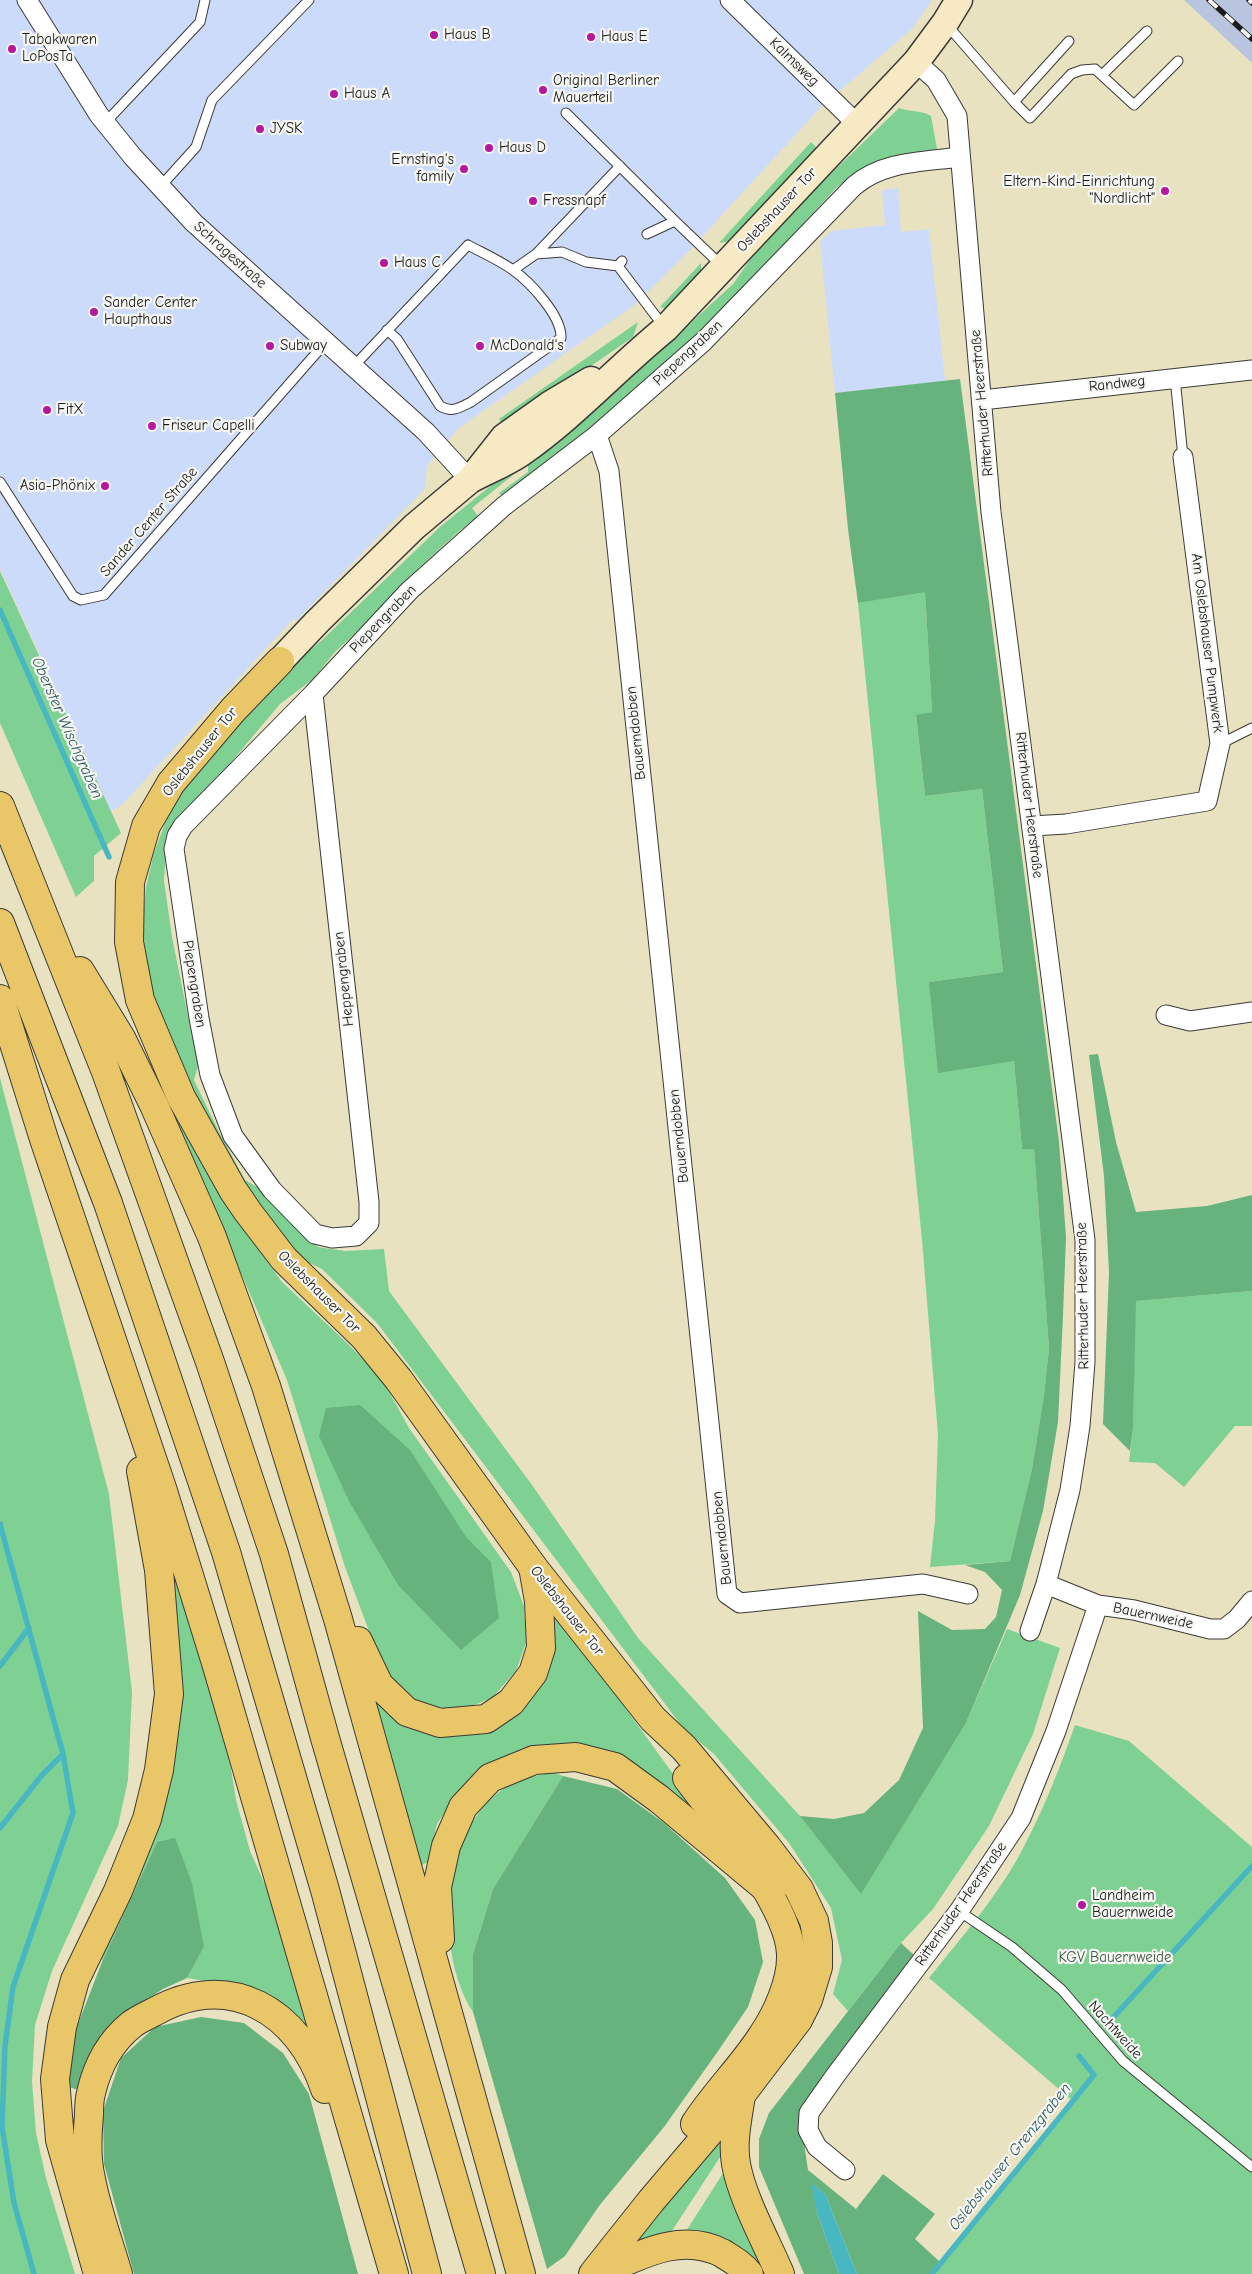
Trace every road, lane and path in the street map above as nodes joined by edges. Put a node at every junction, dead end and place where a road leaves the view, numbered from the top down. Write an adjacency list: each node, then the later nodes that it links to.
1 (27, 0): 14 (street, Schragestraße)
2 (205, 0): 14 (lane)
3 (309, 0): 18 (lane)
4 (730, 0): 15 (street, Kalmsweg)
5 (959, 0): 6 (main road)
6 (945, 23): 10 (main road); 12 (lane)
7 (1147, 31): 11 (lane)
8 (1068, 41): 12 (lane)
9 (1178, 61): 11 (lane)
10 (916, 62): 15 (main road, Oslebshauser Tor); 16 (street, Ritterhuder Heerstraße)
11 (1102, 75): 12 (lane)
12 (1014, 102)
13 (566, 113): 17 (lane)
14 (105, 123): 18 (street, Schragestraße)
15 (857, 124): 22 (main road, Oslebshauser Tor)
16 (960, 157): 30 (street, Ritterhuder Heerstraße); 31 (street, Piepengraben)
17 (620, 166): 19 (lane); 21 (lane)
18 (160, 187): 26 (street, Schragestraße)
19 (675, 221): 20 (lane); 22 (lane)
20 (647, 234)
21 (536, 254): 23 (lane); 24 (lane)
22 (723, 267): 24 (main road, Oslebshauser Tor)
23 (513, 270): 25 (lane); 25 (lane)
24 (665, 329): 33 (main road, Oslebshauser Tor)
25 (387, 330): 27 (lane)
26 (326, 342): 27 (street, Schragestraße); 34 (lane, Sander Center Straße)
27 (354, 366): 33 (street, Schragestraße)
28 (1252, 370): 29 (street, Randweg)
29 (1175, 378): 30 (street, Randweg); 32 (lane)
30 (982, 400): 40 (street, Ritterhuder Heerstraße)
31 (597, 435): 36 (street, Piepengraben); 50 (street, Bauerndobben)
32 (1183, 456): 38 (street, Am Oslebshauser Pumpwerk)
33 (470, 480): 35 (main road, Oslebshauser Tor)
34 (0, 482)
35 (280, 661): 48 (highway, Oslebshauser Tor)
36 (313, 694): 46 (street, Heppengraben); 46 (street, Piepengraben)
37 (1252, 728): 38 (lane)
38 (1220, 744): 40 (street, Am Oslebshauser Pumpwerk)
39 (0, 806): 41 (highway)
40 (1032, 826): 49 (street, Ritterhuder Heerstraße)
41 (42, 910): 53 (highway); 68 (highway)
42 (0, 923): 67 (highway)
43 (0, 999): 47 (highway)
44 (1252, 1012): 45 (street)
45 (1166, 1015)
46 (332, 1238)
47 (124, 1374): 62 (highway); 64 (highway)
48 (533, 1567): 53 (highway); 55 (highway, Oslebshauser Tor)
49 (1046, 1584): 52 (street, Bauernweide); 54 (street, Ritterhuder Heerstraße)
50 (968, 1594)
51 (1252, 1601): 52 (street, Bauernweide)
52 (1098, 1605): 57 (street, Ritterhuder Heerstraße)
53 (338, 1619): 58 (highway)
54 (1030, 1631)
55 (652, 1719): 56 (highway); 59 (highway, Oslebshauser Tor)
56 (767, 1889): 58 (highway); 63 (highway)
57 (958, 1911): 60 (lane, Nachtweide); 61 (street, Ritterhuder Heerstraße)
58 (437, 1973): 69 (highway)
59 (741, 2095): 63 (highway); 73 (highway)
60 (1252, 2167)
61 (845, 2170)
62 (365, 2172): 65 (highway); 66 (highway)
63 (651, 2201): 70 (highway)
64 (98, 2274)
65 (118, 2274)
66 (394, 2274)
67 (427, 2274)
68 (482, 2274)
69 (521, 2274)
70 (593, 2274)
71 (597, 2274): 72 (highway)
72 (749, 2274)
73 (780, 2274)

